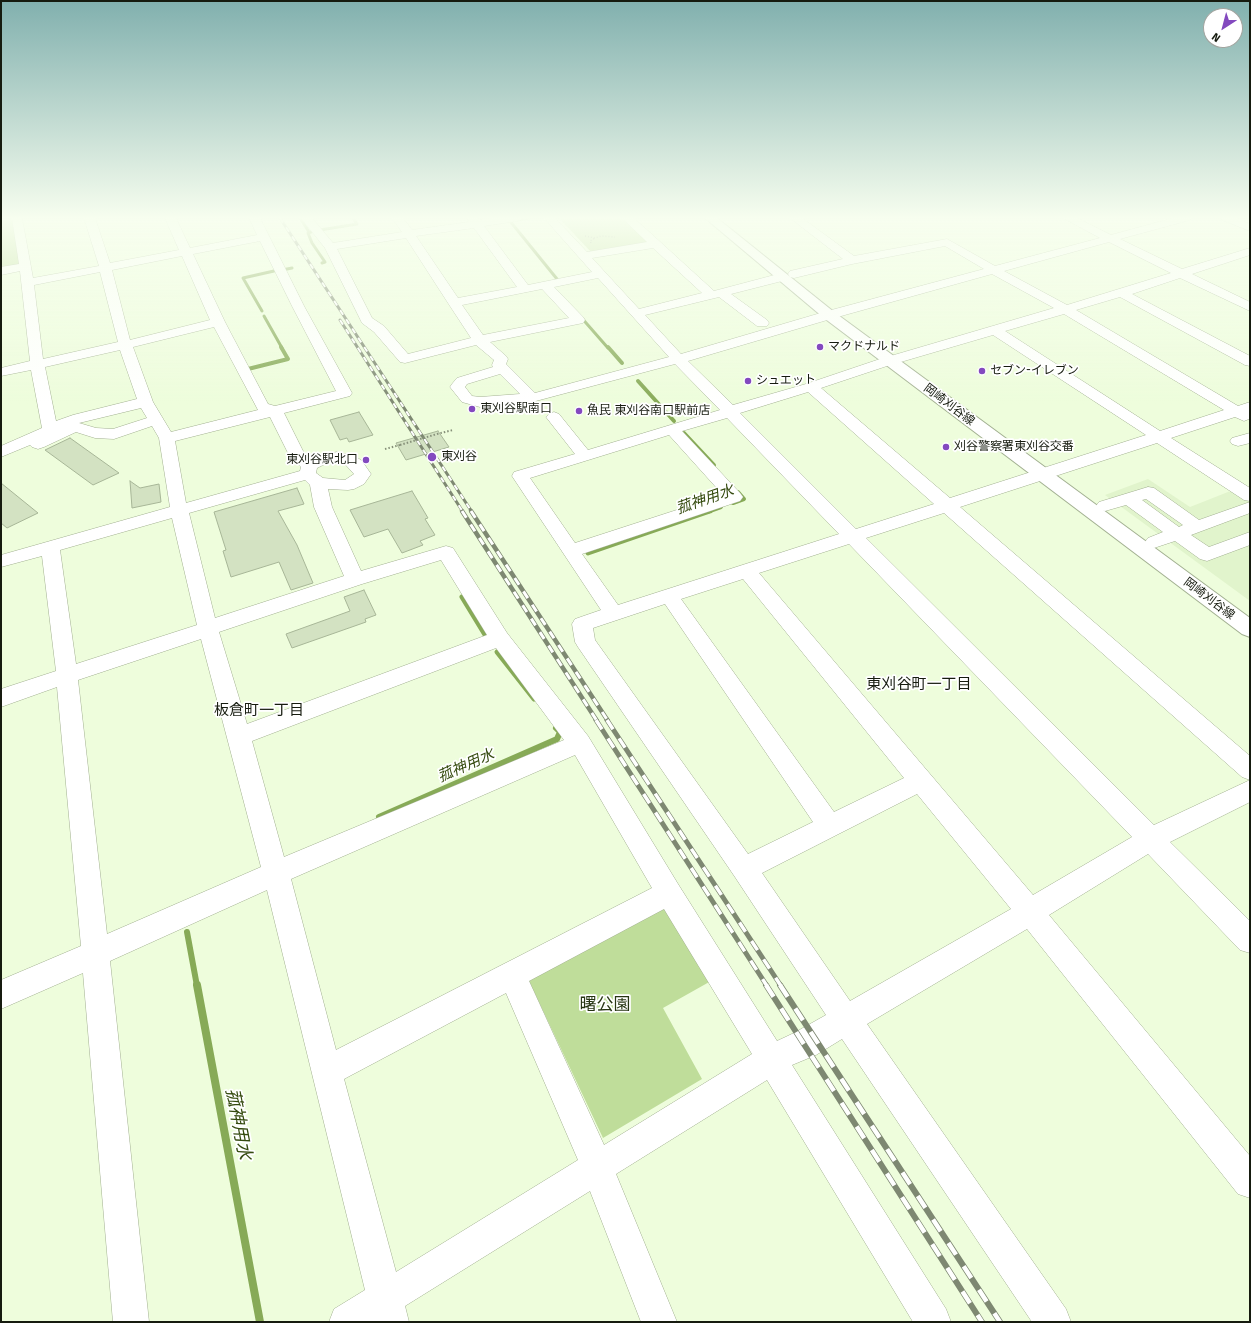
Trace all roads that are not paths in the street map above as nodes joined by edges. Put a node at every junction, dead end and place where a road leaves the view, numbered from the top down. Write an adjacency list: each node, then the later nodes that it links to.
1 (27, 280): 18 (street)
2 (44, 280): 18 (street)
3 (108, 280): 32 (street)
4 (198, 280): 28 (street)
5 (285, 280): 42 (street)
6 (347, 280): 31 (street)
7 (439, 280): 23 (street)
8 (518, 280): 20 (street)
9 (572, 280): 19 (street)
10 (606, 280): 26 (street)
11 (699, 280): 22 (street)
12 (770, 280): 22 (street)
13 (794, 280): 27 (main road, 岡崎刈谷線)
14 (962, 280): 27 (street)
15 (1011, 280): 25 (street)
16 (1161, 280): 21 (street)
17 (1195, 280): 24 (street)
18 (28, 283): 36 (street)
19 (545, 285): 20 (street); 31 (street)
20 (524, 288): 23 (street)
21 (1121, 293): 25 (street); 35 (street)
22 (716, 294): 26 (street); 29 (street)
23 (454, 302): 31 (street)
24 (1250, 307)
25 (1065, 309): 30 (street); 44 (street)
26 (637, 313): 33 (street)
27 (836, 313): 33 (street); 34 (main road, 岡崎刈谷線)
28 (218, 322): 32 (street); 42 (street)
29 (762, 323)
30 (996, 331): 34 (street); 49 (street)
31 (480, 340): 37 (street)
32 (125, 345): 36 (street); 41 (street)
33 (678, 359): 40 (street); 43 (street)
34 (898, 360): 39 (street); 54 (main road, 岡崎刈谷線)
35 (1250, 362)
36 (37, 364): 38 (street); 48 (street)
37 (502, 369): 40 (street); 40 (street)
38 (1, 372)
39 (811, 388): 43 (street); 59 (street)
40 (532, 398)
41 (146, 402): 46 (street); 48 (street)
42 (275, 411): 50 (street); 55 (street)
43 (730, 412): 47 (street); 64 (street)
44 (1246, 413): 49 (street)
45 (554, 418): 52 (street)
46 (156, 420): 50 (street); 53 (street)
47 (672, 429): 52 (street); 68 (street)
48 (50, 430): 51 (street)
49 (1160, 436): 54 (street); 56 (street)
50 (167, 438): 61 (street)
51 (1, 452)
52 (585, 456): 68 (street)
53 (1, 461)
54 (1051, 473): 58 (main road, 岡崎刈谷線); 59 (street); 76 (main road, 岡崎刈谷線)
55 (311, 475): 61 (street); 71 (street)
56 (1250, 496)
57 (1129, 499): 58 (street); 62 (street); 63 (street)
58 (1105, 506): 66 (main road, 岡崎刈谷線)
59 (946, 507): 64 (street); 82 (street)
60 (1250, 507): 62 (street)
61 (179, 510): 67 (street); 75 (street)
62 (1197, 527): 63 (street)
63 (1177, 534): 65 (street); 66 (street)
64 (852, 536): 70 (street); 86 (street)
65 (1250, 538)
66 (1154, 542): 73 (main road, 岡崎刈谷線)
67 (50, 547): 69 (street); 78 (street)
68 (571, 551): 74 (street)
69 (1, 561)
70 (747, 571): 72 (street); 83 (street)
71 (355, 579): 75 (street); 77 (street)
72 (669, 596): 74 (street); 85 (street)
73 (1250, 613)
74 (614, 614): 87 (street)
75 (208, 629): 78 (street); 80 (street)
76 (1250, 630)
77 (500, 638): 80 (street); 81 (street)
78 (67, 675): 79 (street); 92 (street)
79 (1, 698)
80 (239, 736): 88 (street)
81 (580, 743): 88 (street); 89 (street)
82 (1250, 770)
83 (920, 781): 85 (street); 90 (street)
84 (1250, 790): 86 (street)
85 (830, 826): 87 (street)
86 (1151, 839): 90 (street); 91 (street)
87 (744, 869): 95 (street)
88 (276, 873): 92 (street); 97 (street)
89 (669, 893): 93 (street); 96 (street)
90 (1030, 912): 95 (street); 99 (street)
91 (1250, 940)
92 (96, 953): 94 (street); 101 (street)
93 (512, 974): 97 (street); 98 (street)
94 (1, 995)
95 (846, 1020): 96 (street); 105 (street)
96 (772, 1059): 98 (street); 104 (street)
97 (326, 1072): 100 (street)
98 (597, 1167): 100 (street); 103 (street)
99 (1250, 1182)
100 (388, 1310): 102 (street)
101 (131, 1322)
102 (348, 1322)
103 (659, 1322)
104 (933, 1322)
105 (1053, 1322)

